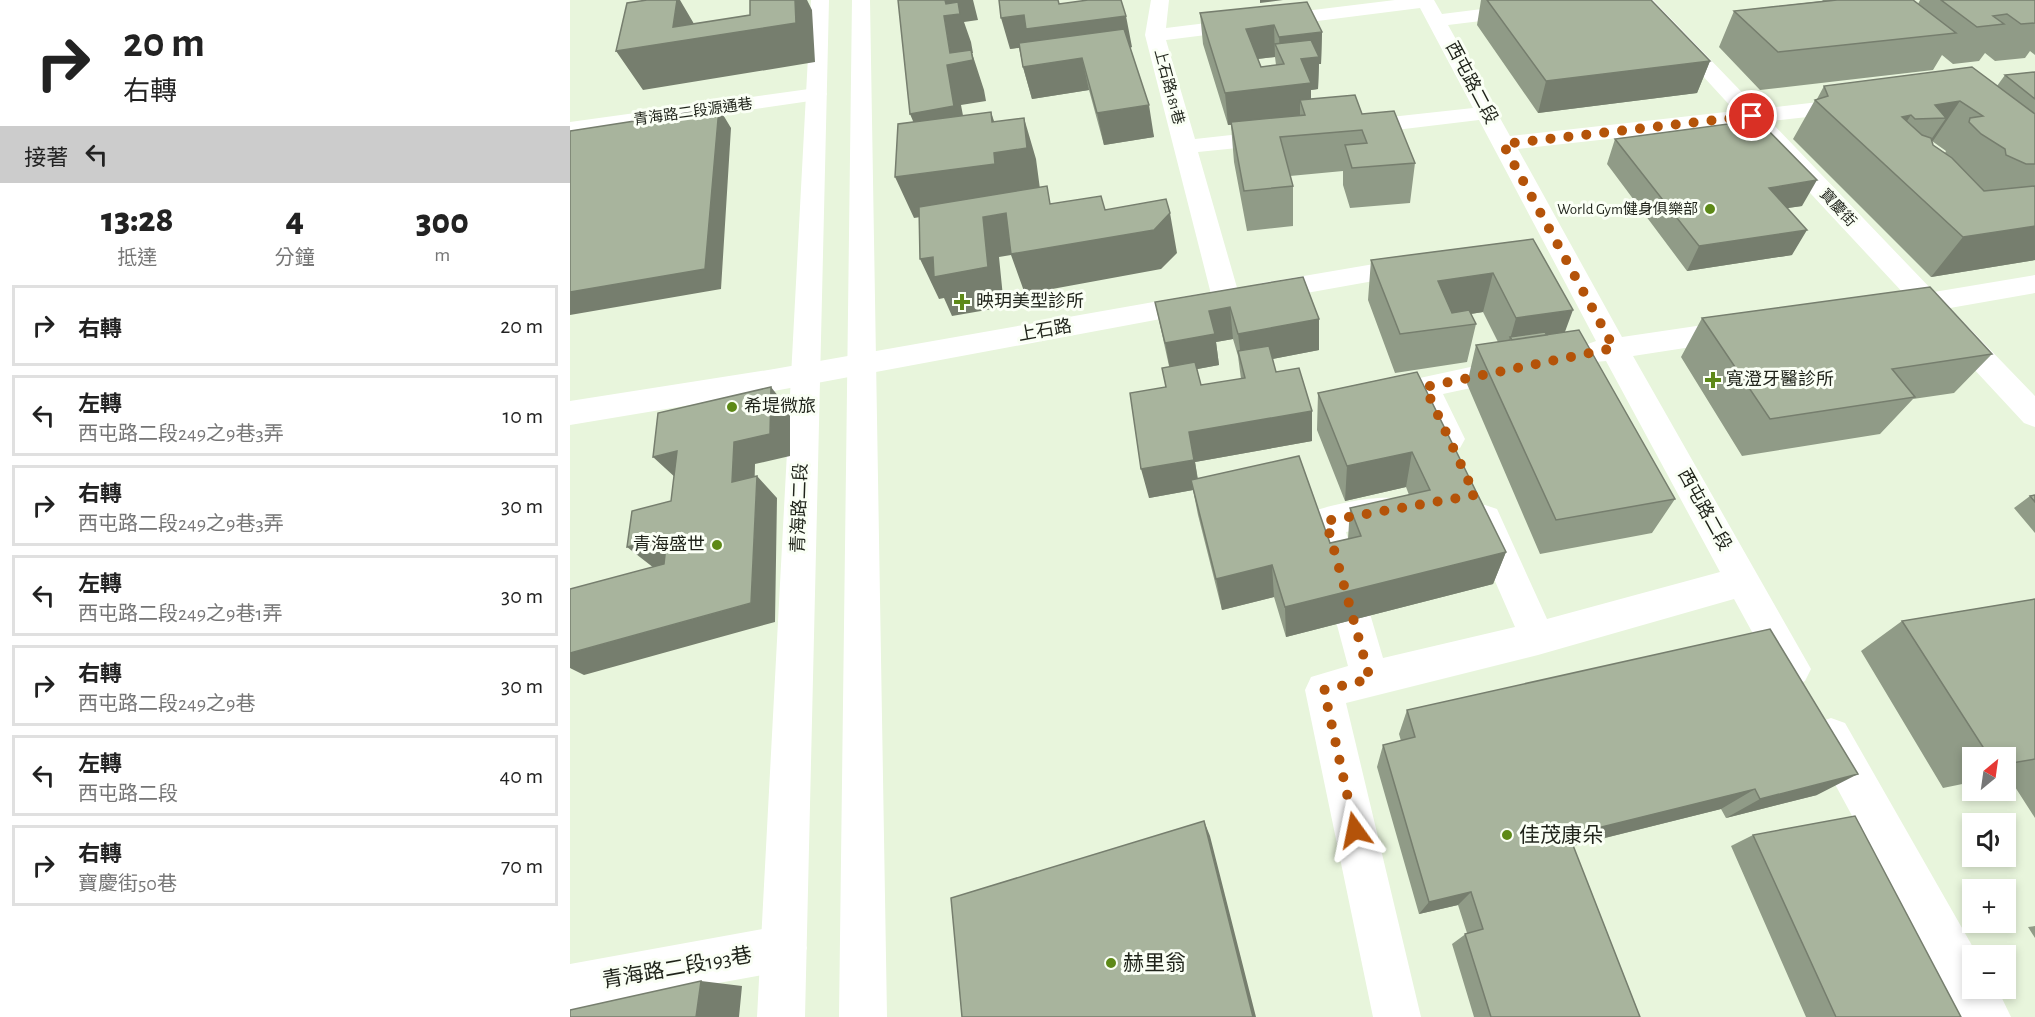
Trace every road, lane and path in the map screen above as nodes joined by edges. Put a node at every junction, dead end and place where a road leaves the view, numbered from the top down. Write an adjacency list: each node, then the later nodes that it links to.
1 (820, 0): 8 (street, 青海路二段)
2 (861, 0): 25 (street)
3 (1160, 0): 7 (street)
4 (1602, 0): 6 (street, 上石路181巷)
5 (1642, 0): 11 (street, 寶慶街)
6 (1429, 7): 7 (street, 上石路181巷); 10 (street, 西屯路二段)
7 (1155, 35): 16 (street, 上石路181巷)
8 (816, 94): 12 (street, 青海路二段源通巷); 27 (street, 青海路二段)
9 (1870, 103): 11 (street)
10 (1486, 113): 13 (street); 15 (street, 西屯路二段)
11 (1752, 116): 15 (street); 20 (street, 寶慶街)
12 (570, 129)
13 (1336, 130)
14 (1301, 134): 16 (street)
15 (1503, 144): 23 (street, 西屯路二段)
16 (1185, 147): 19 (street, 上石路181巷)
17 (1438, 262): 19 (street, 上石路)
18 (2035, 285): 20 (street)
19 (1226, 298): 25 (street, 上石路)
20 (1928, 303): 21 (street); 29 (street, 寶慶街)
21 (1870, 311)
22 (1765, 326): 23 (street)
23 (1614, 348): 24 (street); 33 (street, 西屯路二段)
24 (1569, 357)
25 (862, 364): 27 (street, 上石路); 39 (street)
26 (1536, 364): 30 (street)
27 (806, 375): 28 (street, 上石路); 36 (street, 青海路二段)
28 (570, 413)
29 (2035, 416)
30 (1460, 463)
31 (1469, 496): 34 (street)
32 (1429, 503): 35 (street)
33 (1743, 581): 34 (street); 41 (street, 西屯路二段)
34 (1538, 638): 35 (street)
35 (1370, 679): 40 (street)
36 (784, 948): 37 (street, 青海路二段193巷); 38 (street, 青海路二段)
37 (570, 987)
38 (781, 1017)
39 (862, 1017)
40 (1397, 1017)
41 (1987, 1017)

